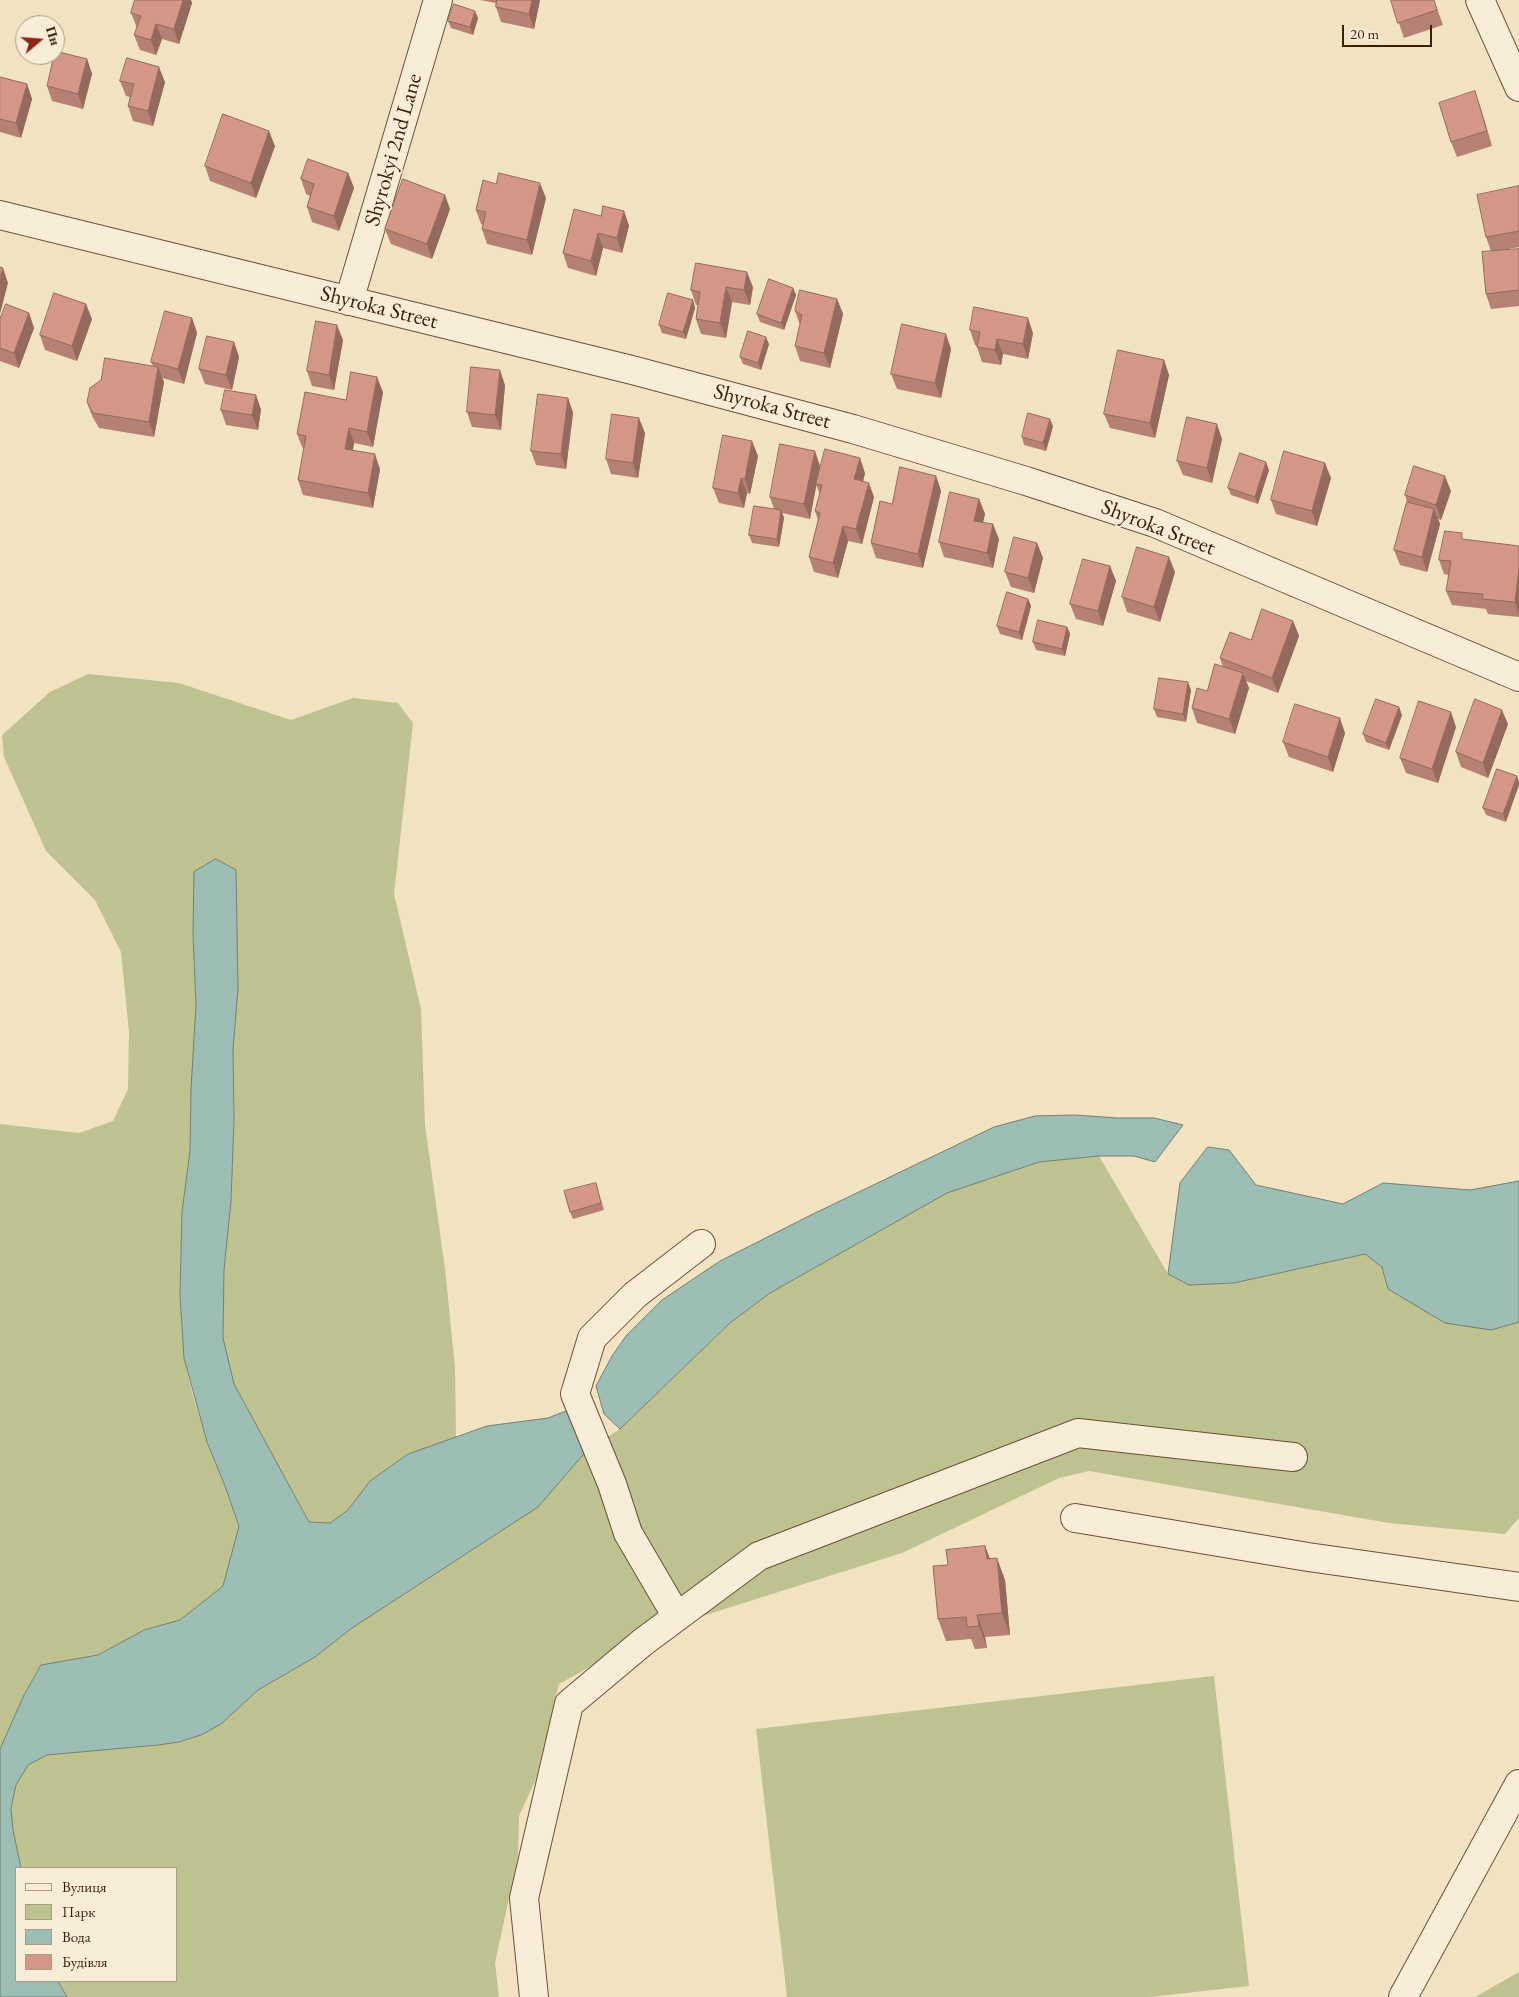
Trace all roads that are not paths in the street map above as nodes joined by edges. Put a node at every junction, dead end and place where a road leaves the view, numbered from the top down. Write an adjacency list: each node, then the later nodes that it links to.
1 (438, 0): 5 (street, Shyrokyi 2nd Lane)
2 (1480, 0): 3 (street)
3 (1519, 88)
4 (0, 215): 5 (street, Shyroka Street)
5 (349, 301): 6 (street, Shyroka Street)
6 (1519, 677)
7 (701, 1244): 11 (street)
8 (1293, 1457): 11 (street)
9 (1075, 1518): 10 (street)
10 (1519, 1587)
11 (677, 1617): 13 (street)
12 (1519, 1784): 14 (street)
13 (534, 1997)
14 (1402, 1997)

